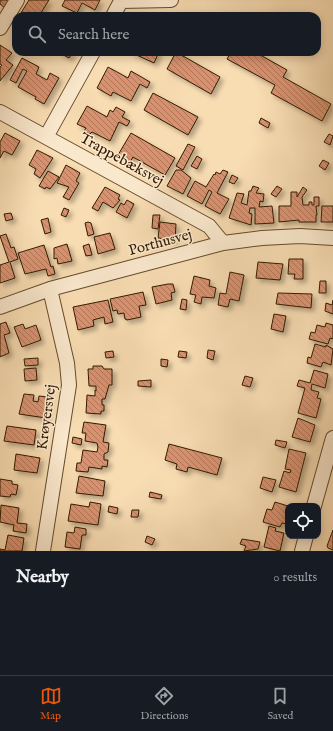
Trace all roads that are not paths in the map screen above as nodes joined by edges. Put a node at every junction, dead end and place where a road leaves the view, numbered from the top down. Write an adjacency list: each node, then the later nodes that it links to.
1 (18, 0): 4 (street)
2 (171, 0): 3 (street)
3 (115, 12)
4 (0, 28)
5 (91, 56): 7 (street)
6 (0, 112): 7 (street, Trappebæksvej)
7 (46, 137): 9 (street, Trappebæksvej)
8 (333, 238): 9 (street, Porthusvej)
9 (223, 243): 10 (street, Porthusvej)
10 (50, 289): 11 (street, Porthusvej); 15 (street, Krøyersvej)
11 (0, 307)
12 (333, 438): 13 (street)
13 (315, 503)
14 (305, 539): 16 (street)
15 (43, 551)
16 (302, 551)

